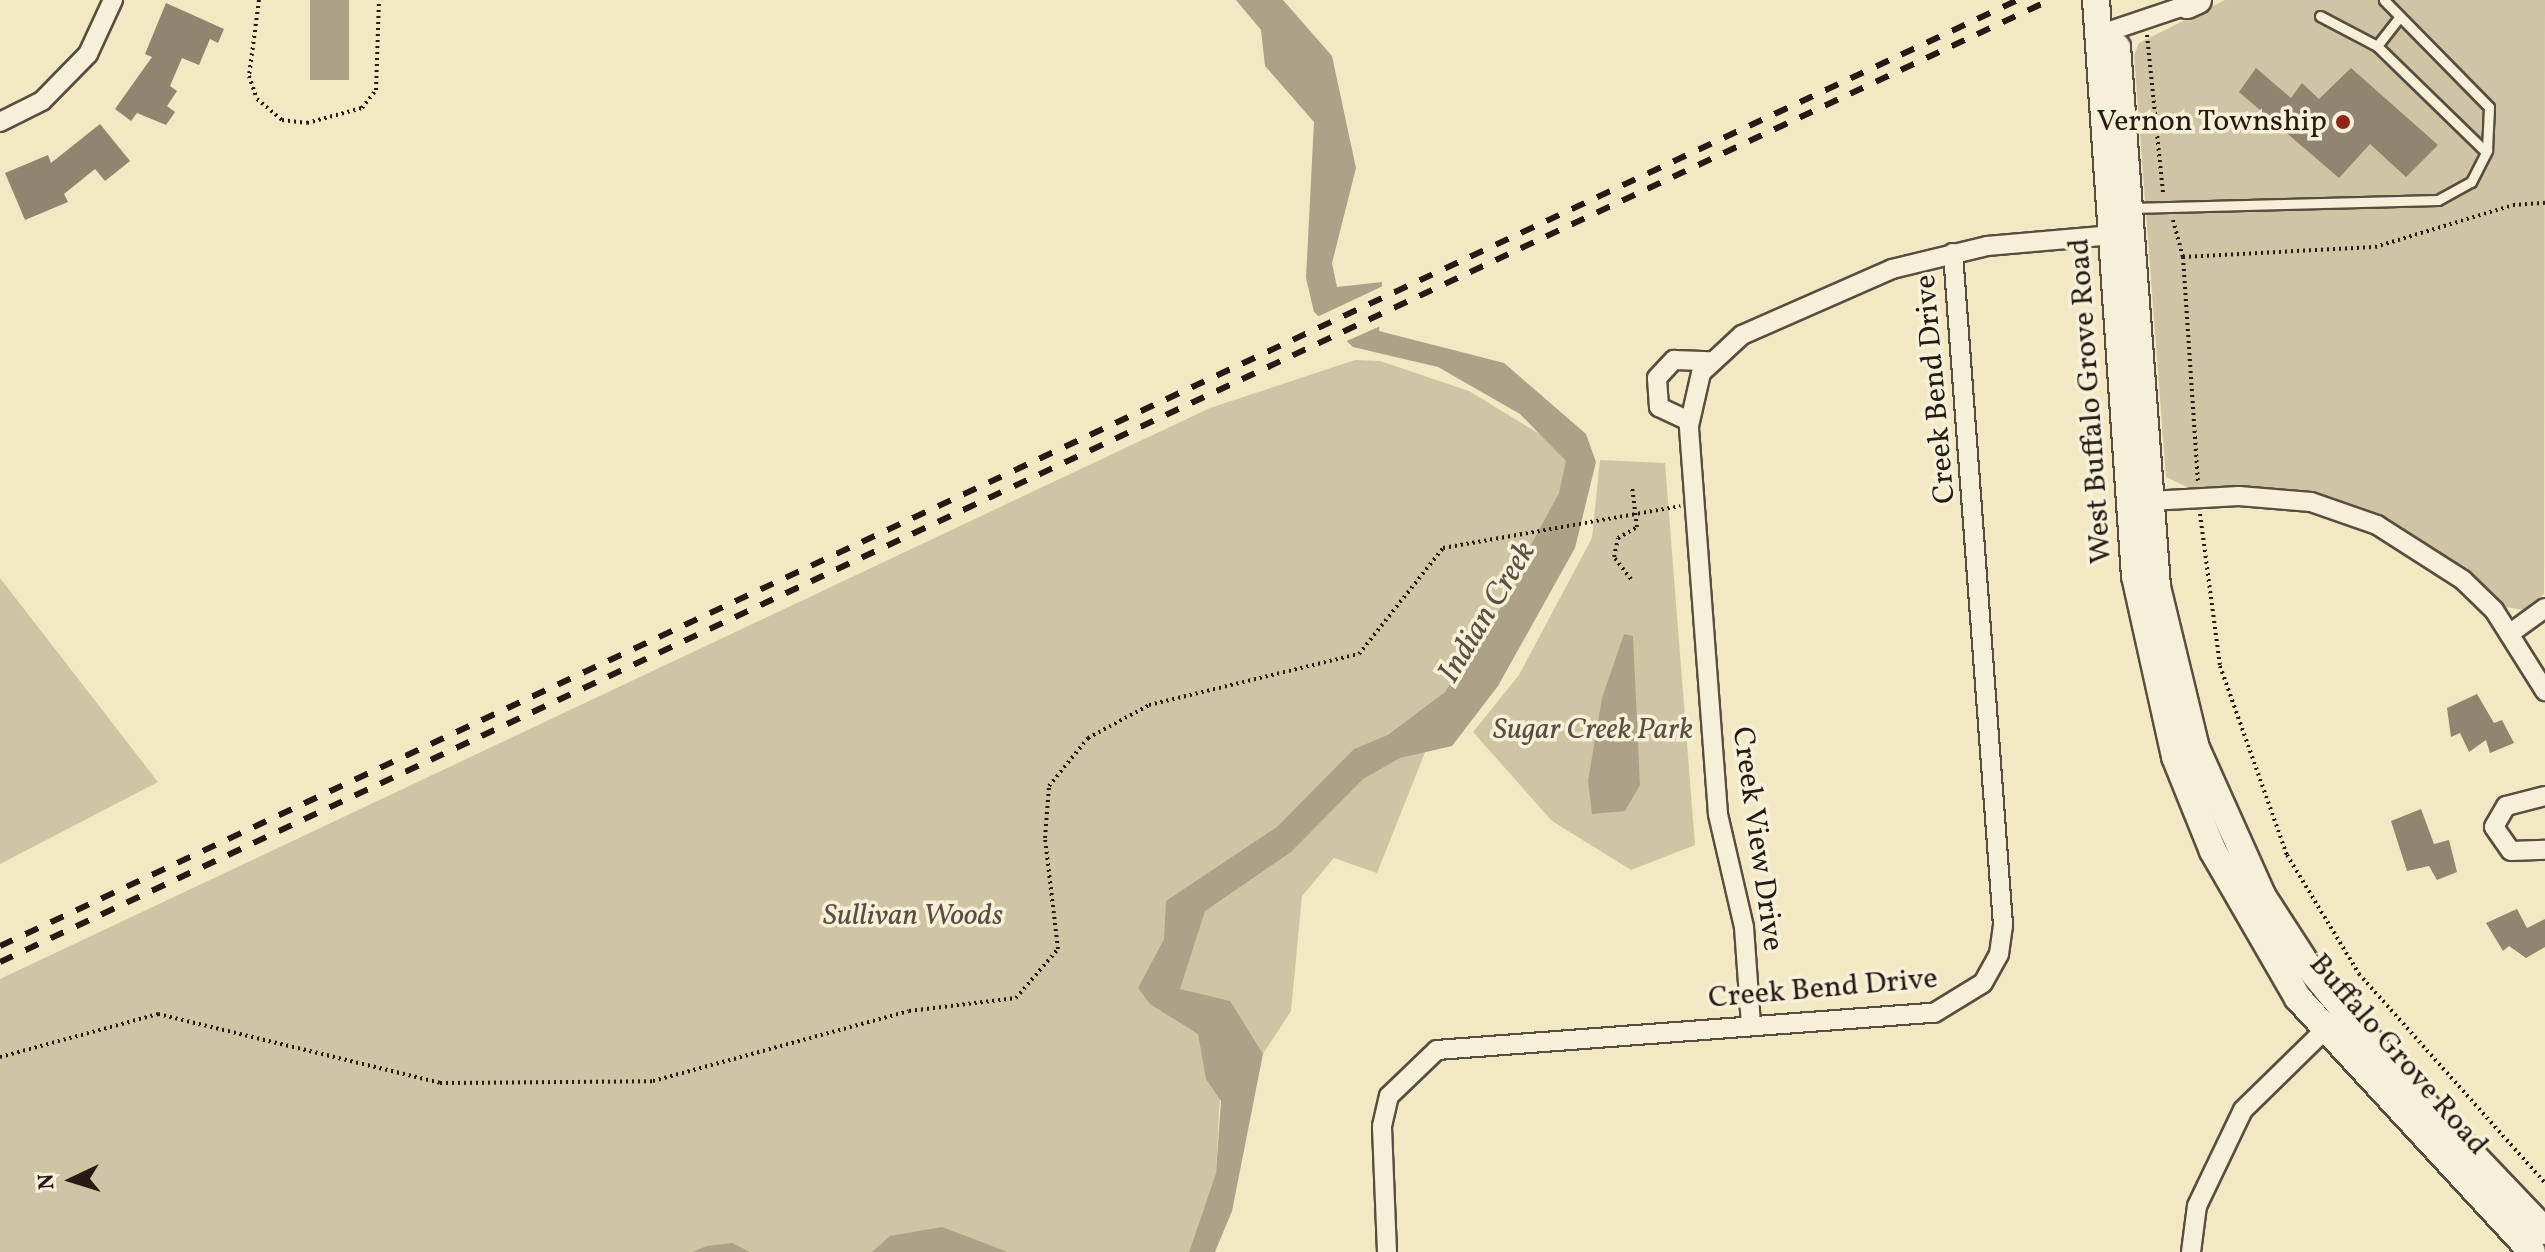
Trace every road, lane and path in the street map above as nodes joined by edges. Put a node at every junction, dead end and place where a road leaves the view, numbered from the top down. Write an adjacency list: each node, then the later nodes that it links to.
1 (113, 0): 13 (street)
2 (259, 0): 3 (path)
3 (379, 0)
4 (2096, 0): 11 (main road, West Buffalo Grove Road)
5 (2113, 0): 11 (main road, West Buffalo Grove Road)
6 (2384, 0): 9 (lane)
7 (2193, 3): 10 (street)
8 (2320, 16): 12 (lane)
9 (2398, 19): 12 (lane); 14 (lane)
10 (2144, 20): 11 (street); 16 (path)
11 (2107, 33): 17 (main road, West Buffalo Grove Road)
12 (2377, 46): 14 (lane)
13 (0, 122)
14 (2486, 152): 16 (lane)
15 (2545, 203): 19 (path)
16 (2169, 208): 17 (lane); 19 (path)
17 (2124, 226): 18 (street); 24 (main road, West Buffalo Grove Road); 32 (main road, West Buffalo Grove Road)
18 (1953, 253): 20 (street); 36 (street, Creek Bend Drive)
19 (2183, 257): 22 (path)
20 (1710, 361): 21 (street, Creek View Drive); 21 (street)
21 (1689, 421): 36 (street, Creek View Drive)
22 (2198, 474)
23 (1632, 486): 26 (path)
24 (2150, 501): 30 (street); 32 (main road, West Buffalo Grove Road)
25 (1668, 507): 26 (path)
26 (1635, 511): 28 (path); 37 (path)
27 (2201, 525): 38 (path)
28 (1631, 579)
29 (2545, 608): 30 (street)
30 (2512, 632): 31 (street)
31 (2545, 691)
32 (2186, 752): 35 (main road, Buffalo Grove Road)
33 (2545, 796): 34 (street)
34 (2545, 850)
35 (2334, 1020): 39 (main road, Buffalo Grove Road); 41 (street); 42 (main road, Buffalo Grove Road)
36 (1751, 1025): 40 (street, Creek Bend Drive)
37 (0, 1057)
38 (2545, 1183)
39 (2545, 1231)
40 (1387, 1252)
41 (2191, 1252)
42 (2532, 1252)

